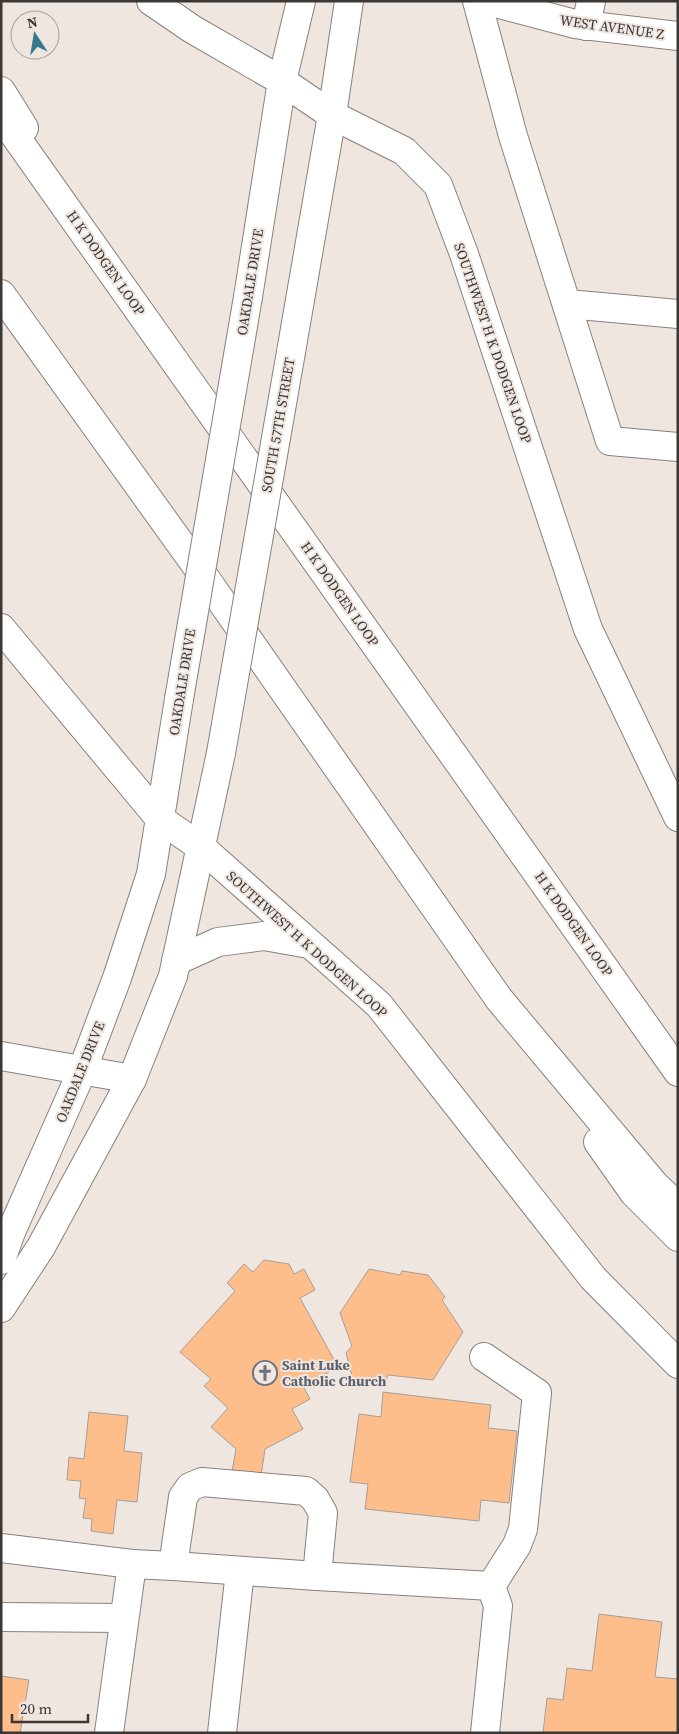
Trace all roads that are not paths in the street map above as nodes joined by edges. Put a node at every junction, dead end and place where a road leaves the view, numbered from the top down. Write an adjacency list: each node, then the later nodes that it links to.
1 (151, 1): 8 (main road, SOUTHWEST H K DODGEN LOOP)
2 (301, 1): 8 (main road)
3 (349, 1): 10 (main road, SOUTH 57TH STREET)
4 (477, 1): 14 (main road)
5 (488, 1): 6 (main road, WEST AVENUE Z)
6 (589, 14): 7 (main road, WEST AVENUE Z)
7 (678, 36)
8 (282, 81): 10 (main road, SOUTHWEST H K DODGEN LOOP); 19 (main road, OAKDALE DRIVE, bridge)
9 (1, 91): 12 (main road)
10 (332, 115): 18 (main road, SOUTHWEST H K DODGEN LOOP); 20 (main road, SOUTH 57TH STREET, bridge)
11 (1, 116): 12 (main road, H K DODGEN LOOP)
12 (103, 260): 24 (main road, H K DODGEN LOOP)
13 (1, 294): 23 (main road)
14 (568, 304): 15 (main road); 16 (main road)
15 (678, 314)
16 (678, 447)
17 (1, 628): 19 (main road, SOUTHWEST H K DODGEN LOOP)
18 (678, 817)
19 (160, 819): 20 (main road, SOUTHWEST H K DODGEN LOOP); 26 (main road, OAKDALE DRIVE)
20 (202, 848): 21 (main road, SOUTHWEST H K DODGEN LOOP); 22 (main road)
21 (309, 944): 22 (main road); 35 (main road, SOUTHWEST H K DODGEN LOOP)
22 (176, 961): 28 (main road)
23 (499, 999): 29 (main road); 31 (main road)
24 (669, 1053): 27 (main road, H K DODGEN LOOP)
25 (1, 1056): 26 (main road)
26 (82, 1071): 28 (main road); 30 (main road, OAKDALE DRIVE)
27 (678, 1072)
28 (132, 1079): 33 (main road)
29 (678, 1207)
30 (6, 1224): 32 (main road, OAKDALE DRIVE)
31 (678, 1237)
32 (1, 1260)
33 (1, 1308)
34 (484, 1358): 41 (main road)
35 (678, 1364)
36 (1, 1548): 37 (main road)
37 (132, 1564): 38 (main road); 43 (main road)
38 (173, 1566): 39 (main road); 40 (main road)
39 (240, 1571): 40 (main road); 45 (main road)
40 (317, 1576): 41 (main road)
41 (491, 1586): 46 (main road)
42 (1, 1617): 43 (main road)
43 (124, 1618): 44 (main road)
44 (109, 1733)
45 (222, 1733)
46 (485, 1733)

